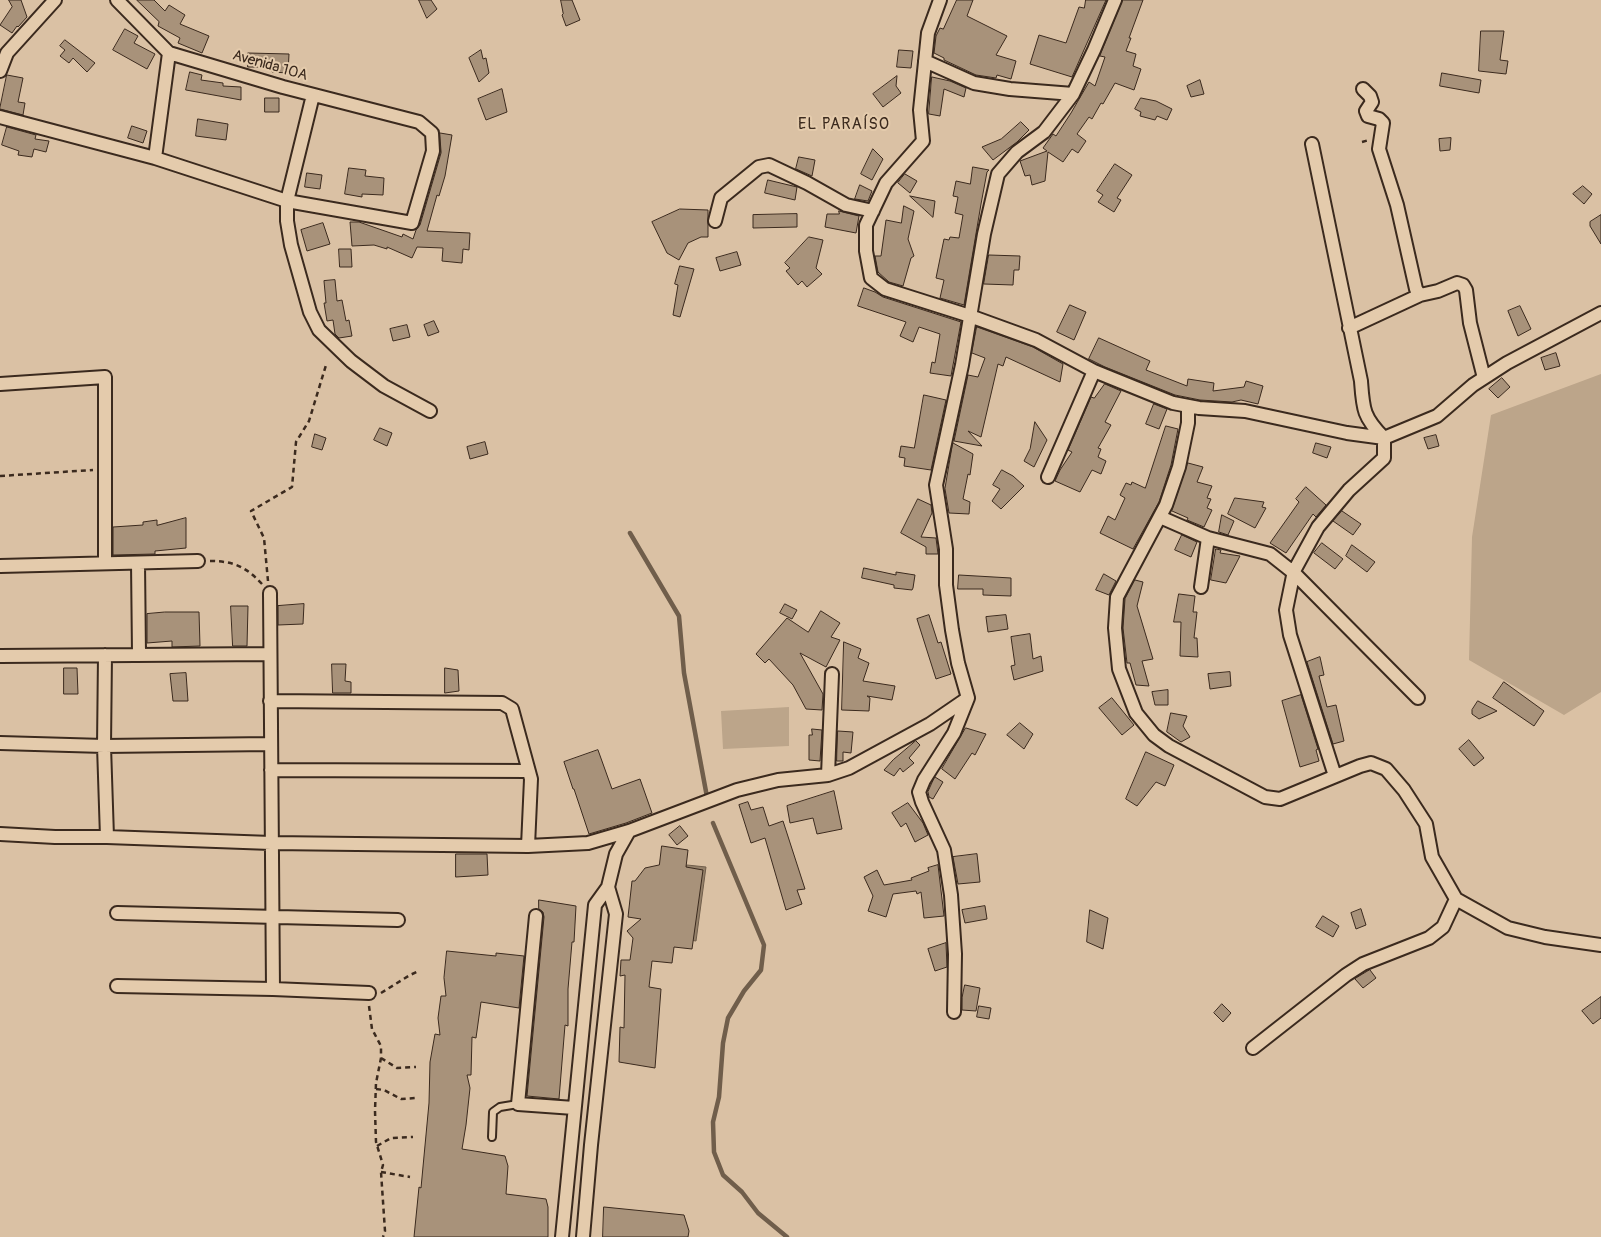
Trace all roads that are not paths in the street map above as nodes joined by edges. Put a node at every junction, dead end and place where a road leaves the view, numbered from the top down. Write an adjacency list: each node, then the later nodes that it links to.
1 (55, 0): 7 (street)
2 (117, 0): 5 (street, Avenida 10A)
3 (940, 0): 6 (street)
4 (1115, 0): 9 (street)
5 (169, 53): 10 (street, Avenida 10A); 13 (street)
6 (925, 61): 9 (street); 15 (street)
7 (0, 71)
8 (1363, 89): 17 (street)
9 (1073, 94): 19 (street)
10 (313, 95): 14 (street); 14 (street, Avenida 10A)
11 (0, 117): 13 (street)
12 (1312, 144): 20 (street)
13 (155, 158): 14 (street)
14 (287, 201): 25 (street)
15 (873, 211): 16 (street); 19 (street)
16 (715, 221)
17 (1420, 295): 20 (street); 22 (street)
18 (1601, 313): 22 (street)
19 (970, 316): 21 (street); 42 (street)
20 (1349, 328): 26 (street)
21 (1094, 371): 24 (street); 27 (street)
22 (1484, 378): 26 (street)
23 (0, 384): 31 (street)
24 (1188, 407): 26 (street); 28 (street)
25 (430, 411)
26 (1384, 438): 34 (street)
27 (1048, 477)
28 (1160, 517): 29 (street); 51 (street)
29 (1208, 538): 34 (street); 35 (street)
30 (198, 561): 32 (street)
31 (105, 563): 32 (street); 33 (street)
32 (138, 563): 37 (street)
33 (0, 566)
34 (1294, 573): 43 (street); 51 (street)
35 (1201, 586)
36 (270, 593): 38 (street)
37 (138, 654): 38 (street); 39 (street)
38 (270, 654): 44 (street)
39 (105, 655): 40 (street); 47 (street)
40 (0, 656)
41 (832, 674): 50 (street)
42 (968, 698): 50 (street); 67 (street)
43 (1418, 698)
44 (270, 700): 46 (street); 49 (street)
45 (0, 742): 47 (street)
46 (270, 744): 47 (street); 48 (street)
47 (104, 746): 54 (street)
48 (270, 770): 49 (street); 55 (street)
49 (528, 771): 56 (street)
50 (828, 776): 52 (street)
51 (1335, 776): 58 (street)
52 (629, 831): 56 (street); 57 (street)
53 (0, 834): 54 (street)
54 (106, 836): 55 (street)
55 (271, 843): 56 (street); 60 (street)
56 (528, 846)
57 (608, 886): 70 (street); 73 (street)
58 (1456, 899): 63 (street); 68 (street)
59 (117, 913): 60 (street)
60 (272, 916): 62 (street); 65 (street)
61 (536, 916): 69 (street)
62 (398, 920)
63 (1601, 946)
64 (117, 986): 65 (street)
65 (272, 989): 66 (street)
66 (369, 993)
67 (954, 1012)
68 (1253, 1048)
69 (518, 1104): 70 (street); 71 (lane)
70 (574, 1108): 72 (street)
71 (492, 1137)
72 (572, 1142): 73 (street); 74 (street)
73 (591, 1145): 75 (street)
74 (562, 1237)
75 (583, 1237)

